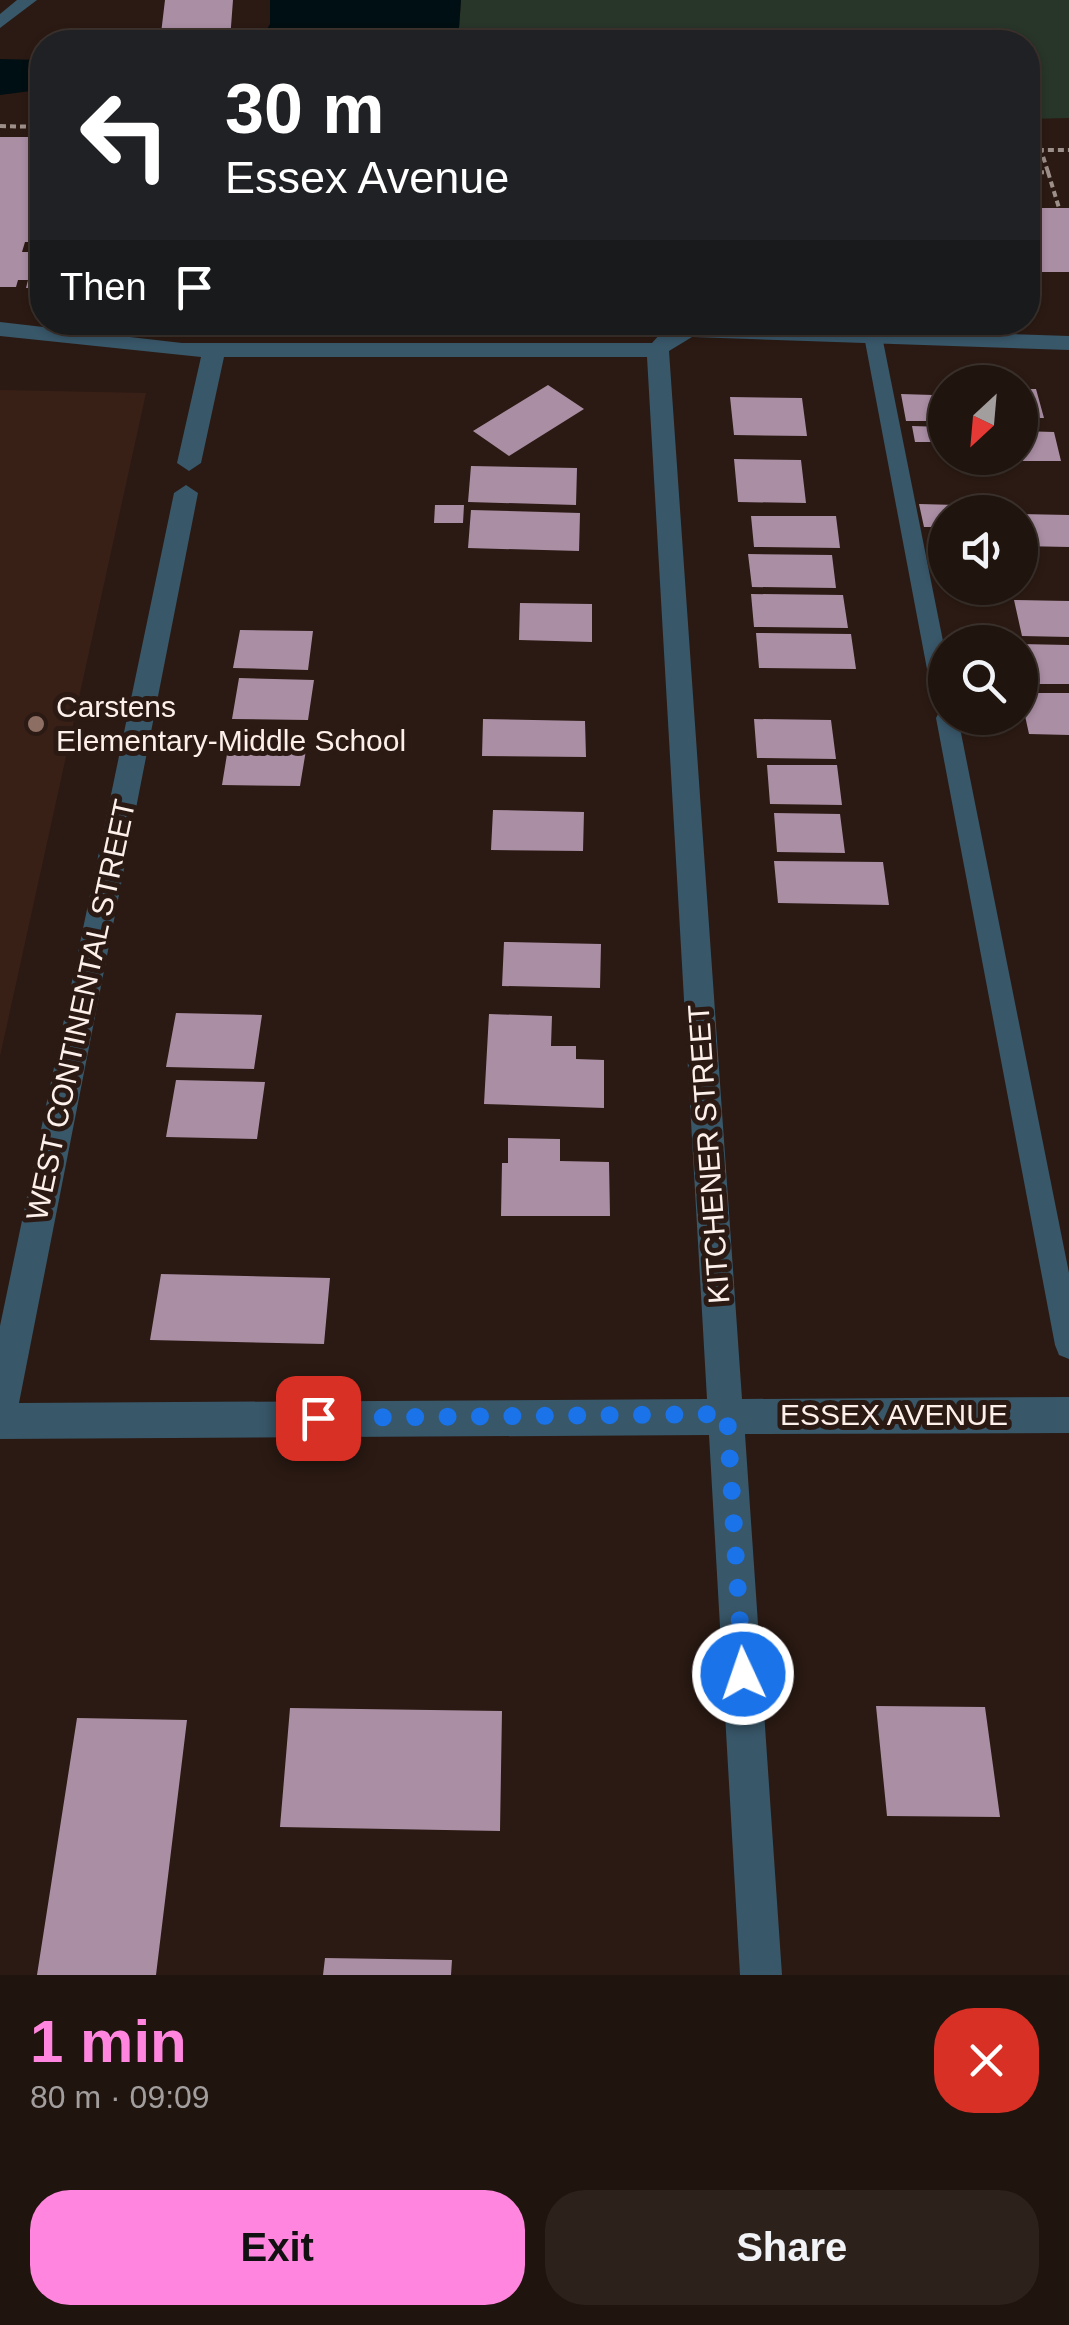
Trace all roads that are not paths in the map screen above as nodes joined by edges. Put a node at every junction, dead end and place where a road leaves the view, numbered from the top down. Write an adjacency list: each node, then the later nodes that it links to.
1 (24, 2): 2 (street)
2 (0, 22)
3 (0, 329): 4 (street)
4 (30, 329)
5 (108, 335): 11 (street)
6 (680, 335): 10 (street)
7 (842, 335): 8 (street)
8 (873, 336): 9 (street); 14 (lane)
9 (1069, 343)
10 (663, 344): 11 (street); 18 (street, KITCHENER STREET)
11 (214, 350): 12 (street)
12 (189, 463)
13 (186, 493): 17 (street, WEST CONTINENTAL STREET)
14 (929, 625)
15 (950, 735): 16 (lane)
16 (1069, 1345)
17 (0, 1410)
18 (727, 1414): 19 (street, ESSEX AVENUE); 20 (street, ESSEX AVENUE); 21 (street, KITCHENER STREET)
19 (1069, 1415)
20 (0, 1421)
21 (761, 1975)

